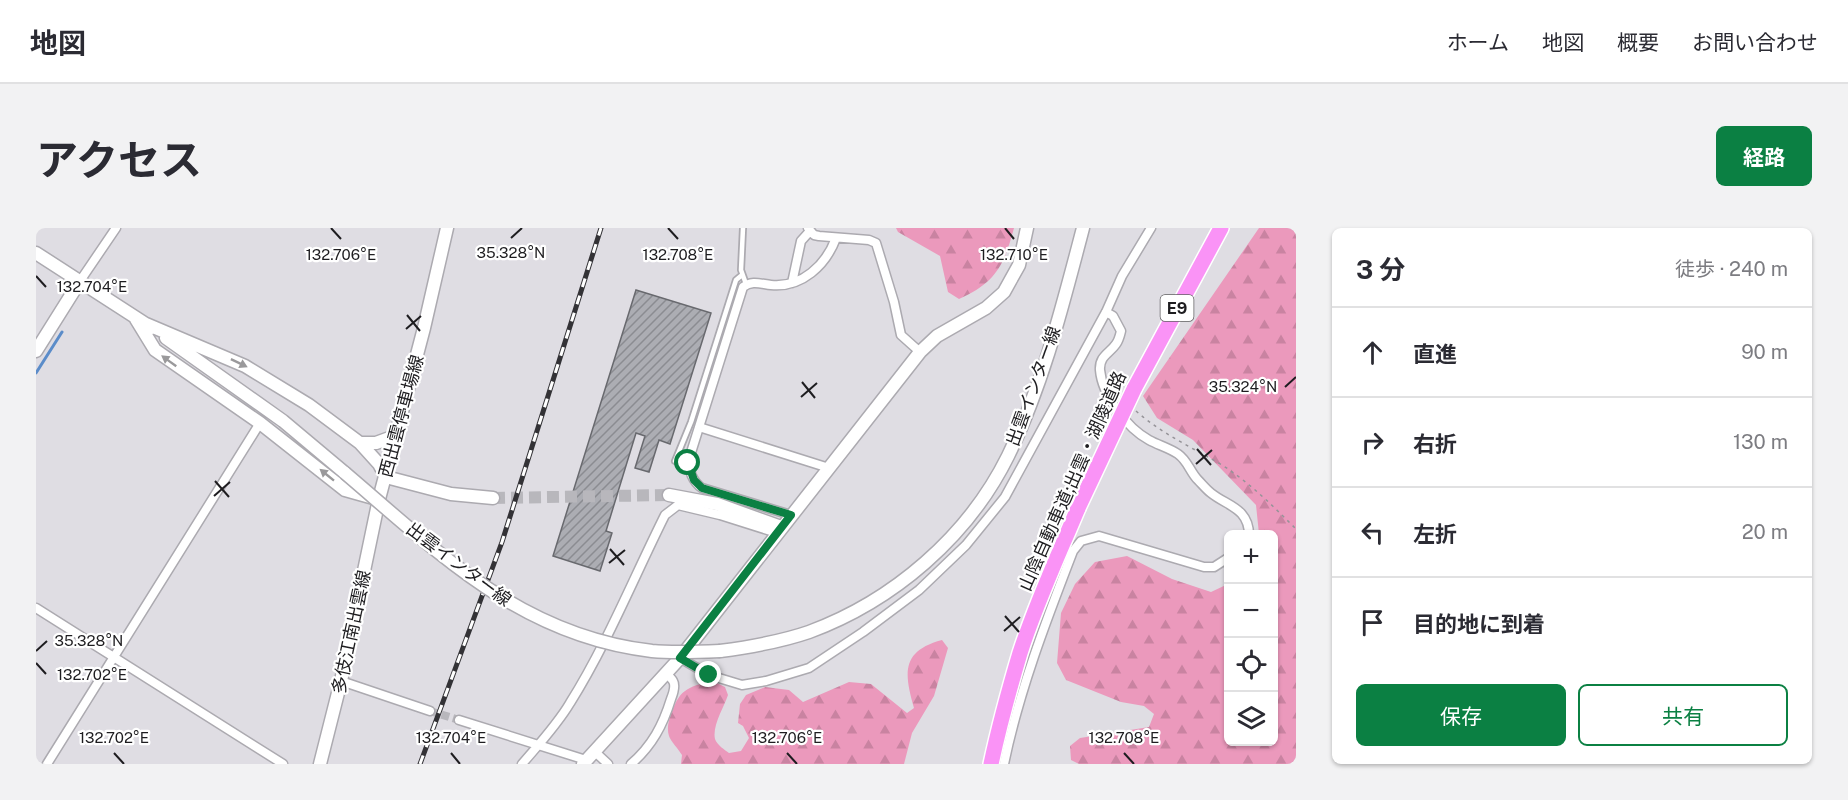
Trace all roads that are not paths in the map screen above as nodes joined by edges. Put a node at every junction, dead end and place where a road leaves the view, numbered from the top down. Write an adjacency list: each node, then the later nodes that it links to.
1 (116, 228): 12 (street)
2 (447, 228): 22 (main road, 西出雲停車場線)
3 (743, 228): 11 (lane)
4 (1027, 228): 19 (main road)
5 (1083, 228): 17 (main road, 出雲インター線, bridge)
6 (1151, 228): 15 (street)
7 (1221, 228): 49 (highway, 山陰自動車道;出雲・湖陵道路 / E9, bridge)
8 (809, 230): 9 (street); 13 (street)
9 (836, 237): 13 (street); 19 (street)
10 (36, 253): 12 (main road, 出雲インター線)
11 (742, 275): 14 (lane); 24 (lane)
12 (80, 281): 16 (main road, 出雲インター線); 18 (main road)
13 (792, 283): 14 (street)
14 (746, 284): 21 (street)
15 (1106, 312): 32 (street); 36 (street)
16 (134, 316): 17 (main road, 出雲インター線); 20 (main road, one-way to 16)
17 (146, 324): 23 (main road, one-way to 23)
18 (36, 351)
19 (920, 352): 25 (main road)
20 (260, 423): 29 (main road, one-way to 20); 35 (street)
21 (699, 427): 25 (street); 30 (street)
22 (395, 436): 23 (main road); 26 (main road, 西出雲停車場線)
23 (360, 443): 26 (main road)
24 (675, 461)
25 (829, 468): 30 (main road)
26 (386, 477): 28 (main road); 29 (main road, 西出雲停車場線)
27 (669, 495): 31 (main road)
28 (494, 498)
29 (379, 499): 38 (main road, 多伎江南出雲線)
30 (791, 515): 31 (main road)
31 (779, 530): 36 (main road); 41 (street)
32 (1248, 530)
33 (1224, 561): 50 (street)
34 (36, 608): 35 (street)
35 (114, 656): 43 (street); 44 (street)
36 (680, 658): 37 (main road)
37 (666, 674): 42 (main road); 48 (street)
38 (341, 681): 39 (street); 45 (main road, 多伎江南出雲線)
39 (430, 711)
40 (459, 720): 41 (street)
41 (538, 745): 42 (street); 46 (street)
42 (588, 758): 47 (street)
43 (46, 764)
44 (283, 764)
45 (320, 764)
46 (522, 764)
47 (608, 764)
48 (631, 764)
49 (990, 764)
50 (1004, 764)

